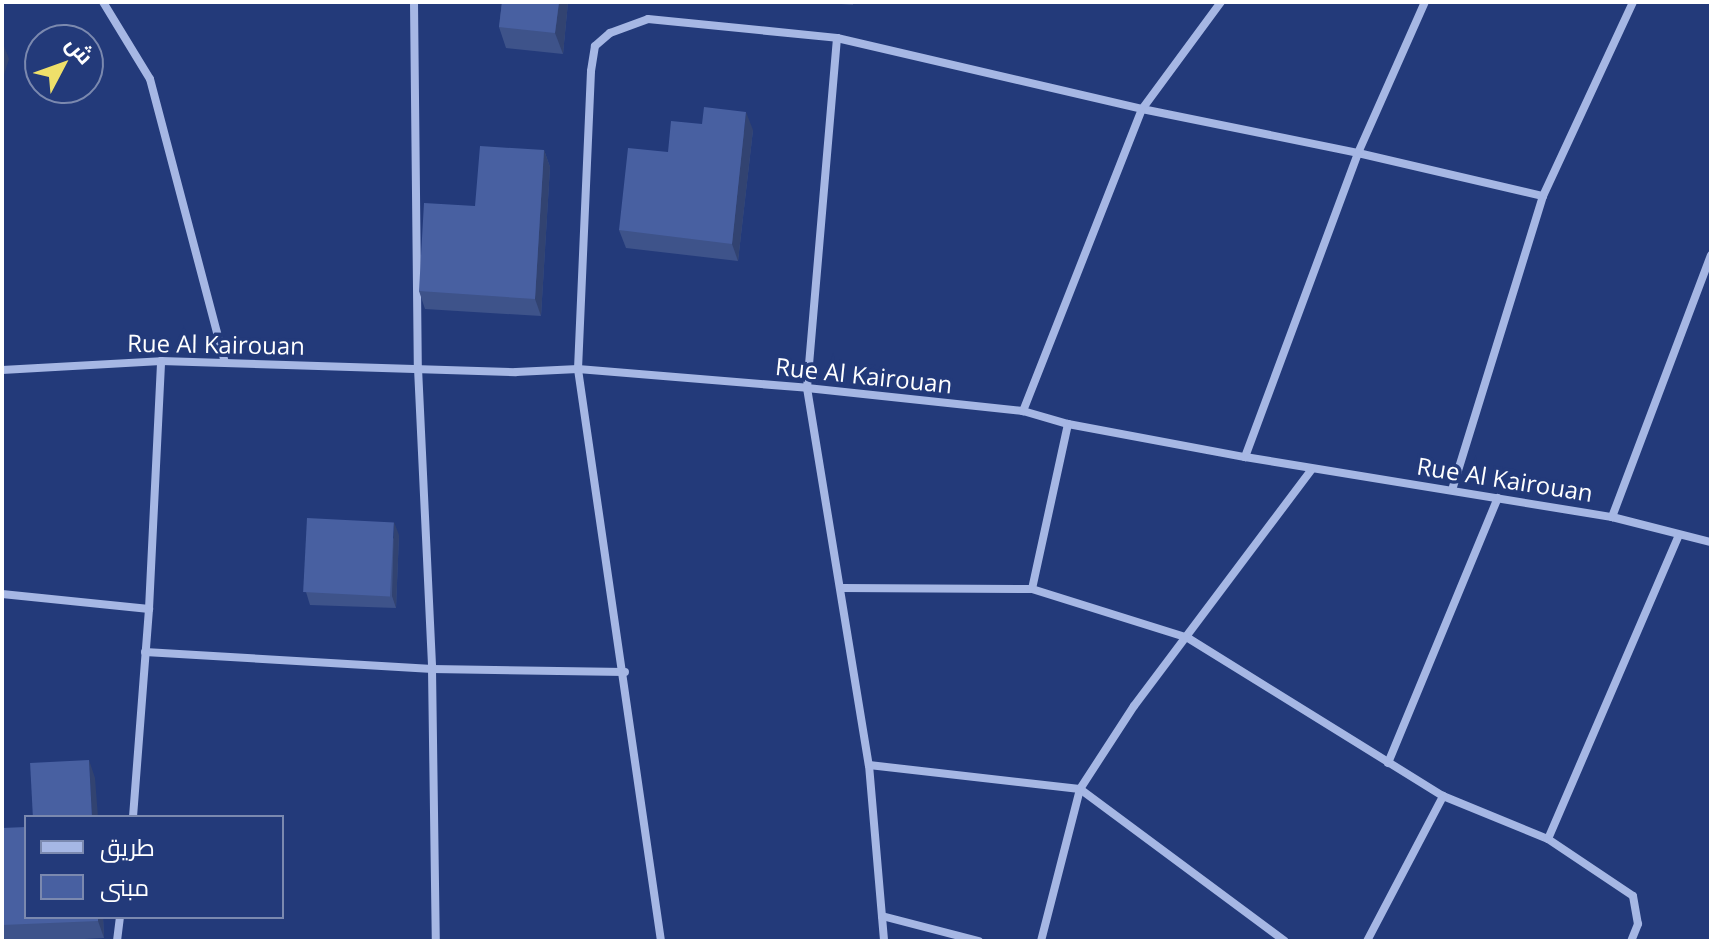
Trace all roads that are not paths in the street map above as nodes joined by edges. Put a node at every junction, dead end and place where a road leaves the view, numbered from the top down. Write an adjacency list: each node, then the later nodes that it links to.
1 (103, 2): 12 (street)
2 (414, 2): 13 (street)
3 (1221, 2): 7 (street)
4 (1425, 2): 8 (street)
5 (1633, 2): 9 (street)
6 (837, 38): 7 (street); 14 (street); 16 (street)
7 (1142, 109): 8 (street); 17 (street)
8 (1358, 153): 9 (street); 19 (street)
9 (1543, 196): 21 (street)
10 (1711, 255): 23 (street)
11 (161, 361): 12 (street, Rue Al Kairouan); 15 (street, Rue Al Kairouan); 29 (street)
12 (225, 362): 13 (street, Rue Al Kairouan)
13 (418, 368): 14 (street, Rue Al Kairouan); 32 (street)
14 (578, 369): 16 (street, Rue Al Kairouan); 33 (street)
15 (2, 370)
16 (807, 388): 17 (street, Rue Al Kairouan); 26 (street)
17 (1023, 411): 18 (street, Rue Al Kairouan)
18 (1068, 424): 19 (street, Rue Al Kairouan); 27 (street)
19 (1245, 457): 20 (street, Rue Al Kairouan)
20 (1312, 469): 21 (street, Rue Al Kairouan); 30 (street)
21 (1452, 490): 22 (street, Rue Al Kairouan)
22 (1498, 498): 23 (street, Rue Al Kairouan); 34 (street)
23 (1612, 517): 24 (street, Rue Al Kairouan)
24 (1679, 535): 25 (street, Rue Al Kairouan); 39 (street)
25 (1711, 542)
26 (842, 588): 27 (street); 35 (street)
27 (1032, 589): 30 (street)
28 (2, 594): 29 (street)
29 (149, 609): 31 (street)
30 (1188, 638): 34 (street); 36 (street)
31 (145, 652): 32 (street); 38 (street)
32 (432, 669): 33 (street); 43 (street)
33 (625, 672): 44 (street)
34 (1388, 763): 37 (street)
35 (869, 765): 36 (street); 40 (street)
36 (1080, 789): 47 (street); 48 (street)
37 (1443, 796): 39 (street); 49 (street)
38 (133, 815)
39 (1548, 839): 50 (street)
40 (882, 916): 45 (street); 46 (street)
41 (120, 919): 42 (street)
42 (117, 941)
43 (436, 941)
44 (661, 941)
45 (884, 941)
46 (979, 941)
47 (1041, 941)
48 (1285, 941)
49 (1367, 941)
50 (1631, 941)

